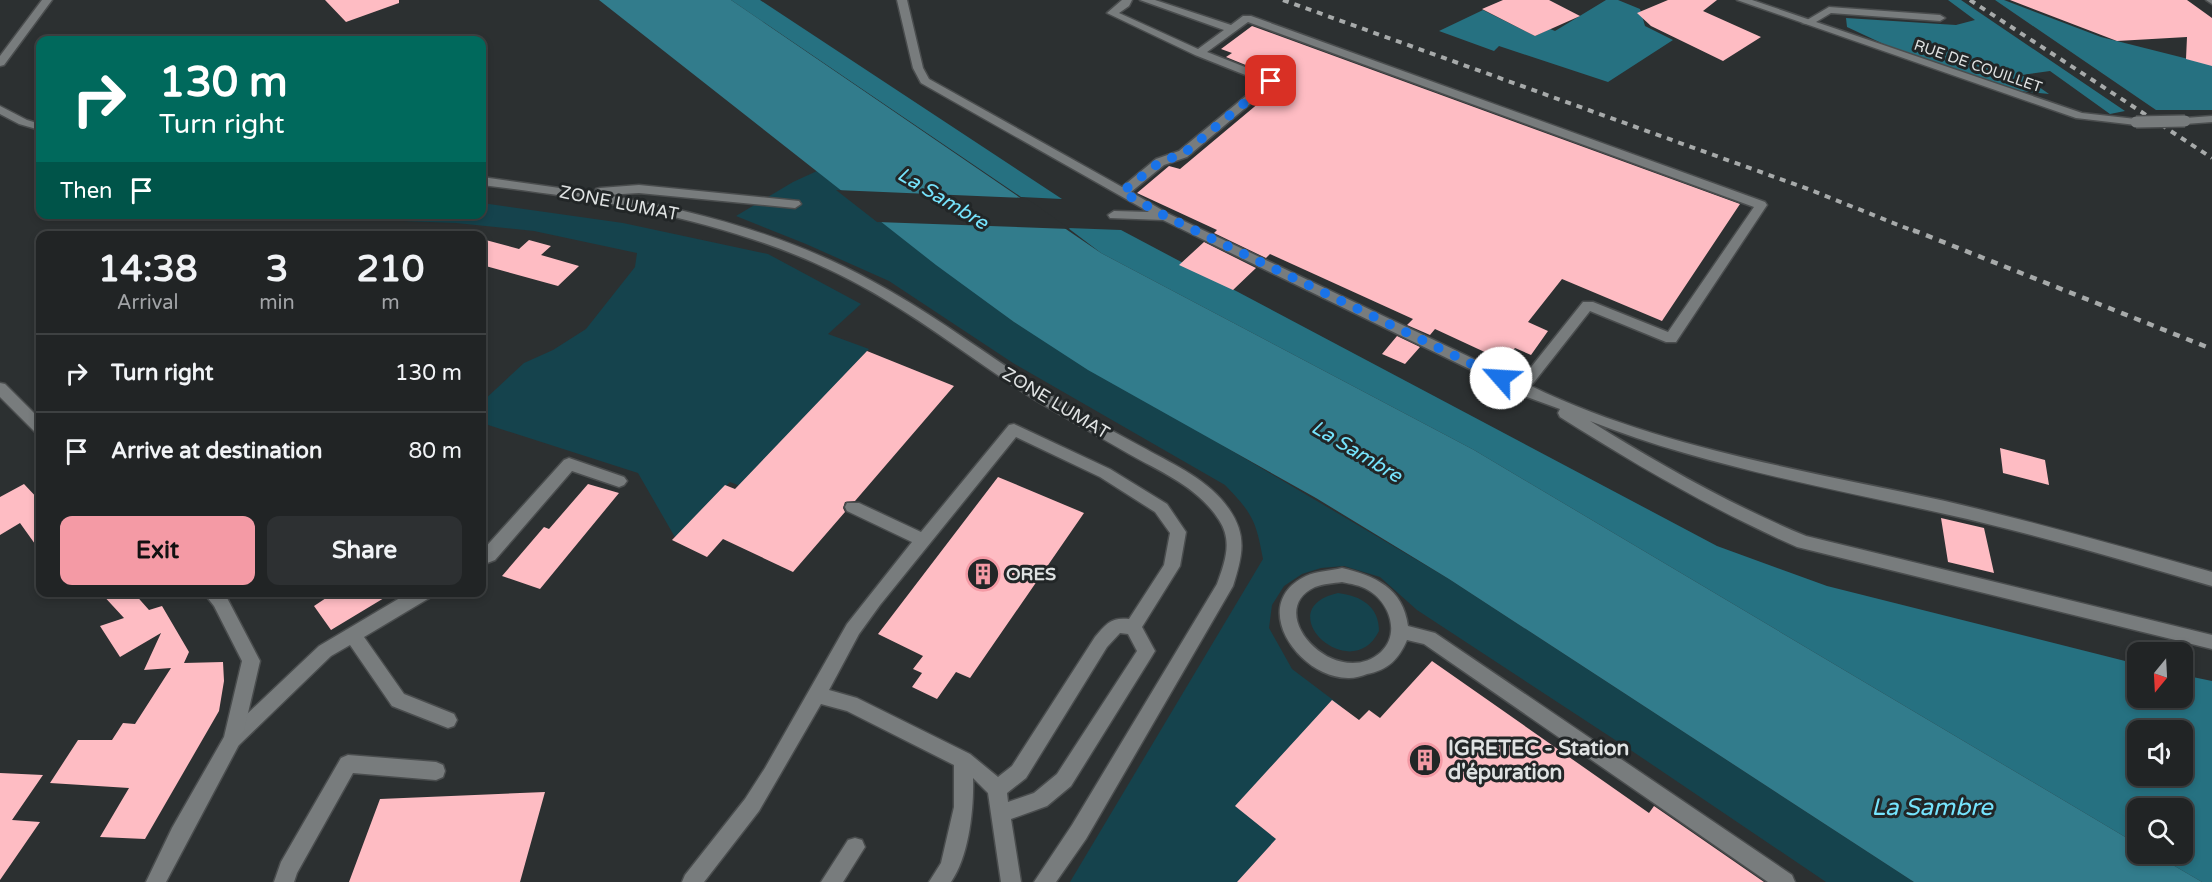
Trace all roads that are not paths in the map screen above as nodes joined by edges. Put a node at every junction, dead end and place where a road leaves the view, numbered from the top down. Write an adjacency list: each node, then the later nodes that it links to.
1 (47, 0): 10 (street)
2 (902, 0): 15 (street)
3 (1127, 0): 9 (street)
4 (1145, 0): 8 (street)
5 (1742, 0): 7 (street, RUE DE COUILLET)
6 (1940, 18): 7 (street)
7 (1808, 23): 12 (street, RUE DE COUILLET, bridge)
8 (1232, 29): 9 (street); 21 (street)
9 (1199, 53): 15 (street)
10 (0, 63)
11 (0, 110): 13 (street)
12 (2212, 119)
13 (36, 126)
14 (486, 181): 16 (street, ZONE LUMAT)
15 (1122, 192): 19 (street)
16 (580, 193): 17 (street); 48 (street, ZONE LUMAT)
17 (795, 204)
18 (1114, 215): 19 (street)
19 (1165, 216): 21 (street)
20 (0, 388): 22 (street)
21 (1527, 391): 27 (street); 33 (street)
22 (36, 424)
23 (619, 481): 26 (street)
24 (853, 507): 25 (street)
25 (924, 540): 30 (street); 34 (street)
26 (486, 557)
27 (2212, 579)
28 (216, 597): 36 (street)
29 (417, 597): 32 (street)
30 (1133, 627): 39 (street); 40 (street)
31 (1401, 631): 31 (street); 49 (street)
32 (352, 635): 35 (street); 36 (street)
33 (2212, 642)
34 (817, 695): 37 (street); 44 (street)
35 (448, 720)
36 (233, 739): 42 (street)
37 (963, 760): 39 (street); 46 (street)
38 (436, 771): 43 (street)
39 (997, 789): 40 (street)
40 (1002, 813): 47 (street)
41 (855, 848): 45 (street)
42 (156, 882)
43 (284, 882)
44 (692, 882)
45 (831, 882)
46 (939, 882)
47 (1011, 882)
48 (1044, 882)
49 (1785, 882)

